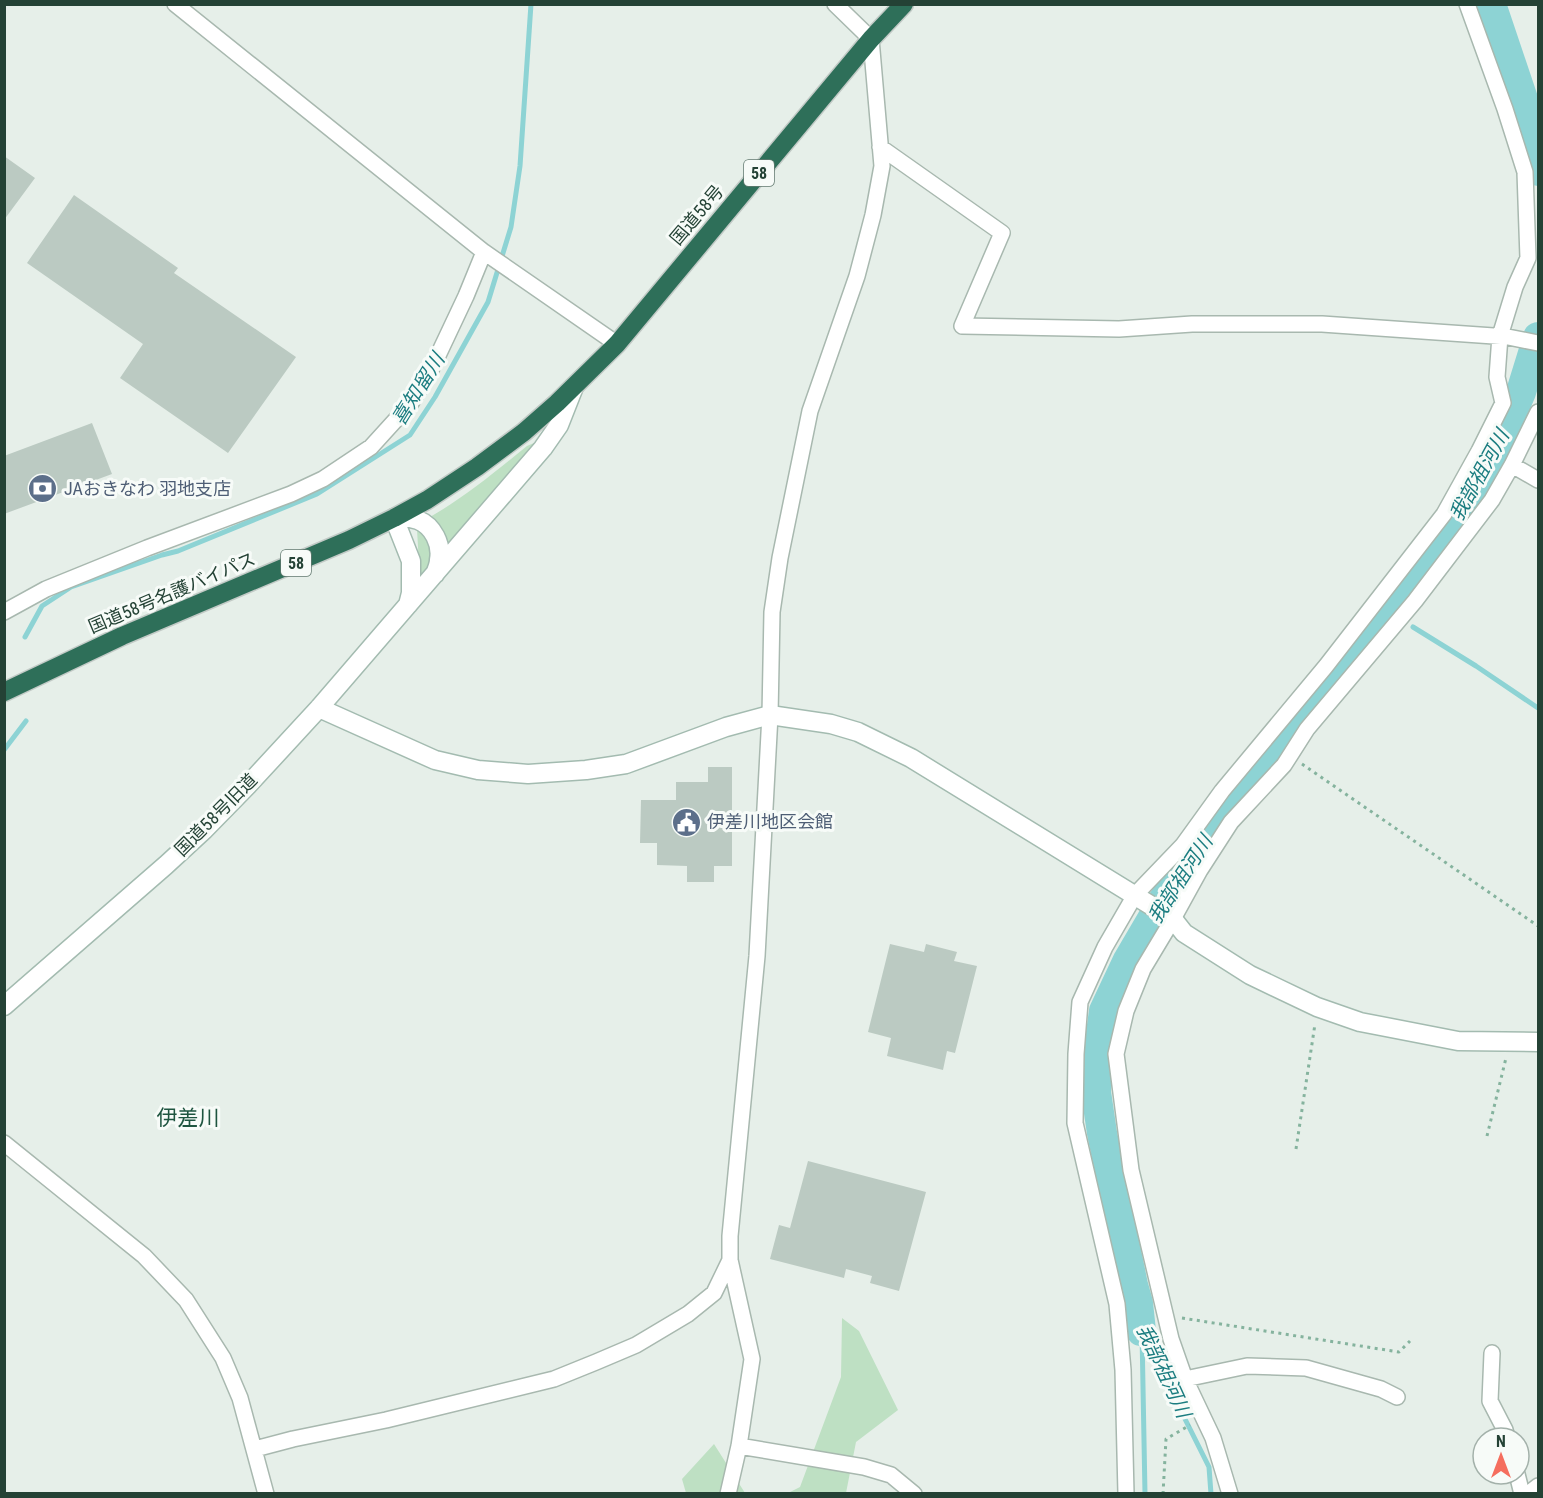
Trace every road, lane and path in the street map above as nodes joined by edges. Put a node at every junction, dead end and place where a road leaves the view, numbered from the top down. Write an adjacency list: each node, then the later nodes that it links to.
1 (175, 4): 7 (street)
2 (836, 4): 5 (street)
3 (903, 4): 5 (highway, 国道58号 / 58)
4 (1467, 4): 8 (street)
5 (871, 39): 6 (street); 10 (highway, 国道58号 / 58)
6 (880, 147): 8 (street); 21 (street)
7 (488, 254): 10 (street); 18 (street)
8 (1504, 336): 9 (street); 23 (street)
9 (1539, 343)
10 (617, 344): 11 (highway, 国道58号名護バイパス / 58)
11 (574, 387): 15 (highway, 国道58号名護バイパス / 58); 16 (street, 国道58号旧道)
12 (1539, 412): 13 (street)
13 (1512, 465): 14 (street); 22 (street)
14 (1539, 480)
15 (394, 518): 16 (street); 17 (street); 19 (highway, 国道58号名護バイパス / 58)
16 (435, 574): 17 (street, 国道58号旧道)
17 (408, 605): 20 (street, 国道58号旧道)
18 (4, 612)
19 (4, 692)
20 (319, 708): 21 (street); 26 (street, 国道58号旧道)
21 (770, 714): 23 (street); 33 (street)
22 (1290, 755): 24 (street); 25 (path)
23 (1140, 898): 24 (street); 47 (street)
24 (1171, 918): 27 (street); 34 (street)
25 (1539, 926)
26 (4, 1006)
27 (1317, 1007): 28 (street); 32 (path)
28 (1510, 1042): 29 (street); 30 (path)
29 (1539, 1042)
30 (1487, 1136)
31 (4, 1143): 42 (street)
32 (1296, 1149)
33 (730, 1260): 41 (street); 42 (street)
34 (1165, 1315): 35 (path); 37 (street)
35 (1410, 1341)
36 (1492, 1353): 39 (street)
37 (1185, 1379): 38 (street); 49 (street)
38 (1397, 1397)
39 (1502, 1426)
40 (1179, 1431): 48 (path)
41 (738, 1446): 45 (street); 46 (street)
42 (255, 1449): 44 (street)
43 (1539, 1486): 50 (street)
44 (266, 1494)
45 (728, 1494)
46 (914, 1494)
47 (1126, 1494)
48 (1163, 1494)
49 (1230, 1494)
50 (1528, 1494)

